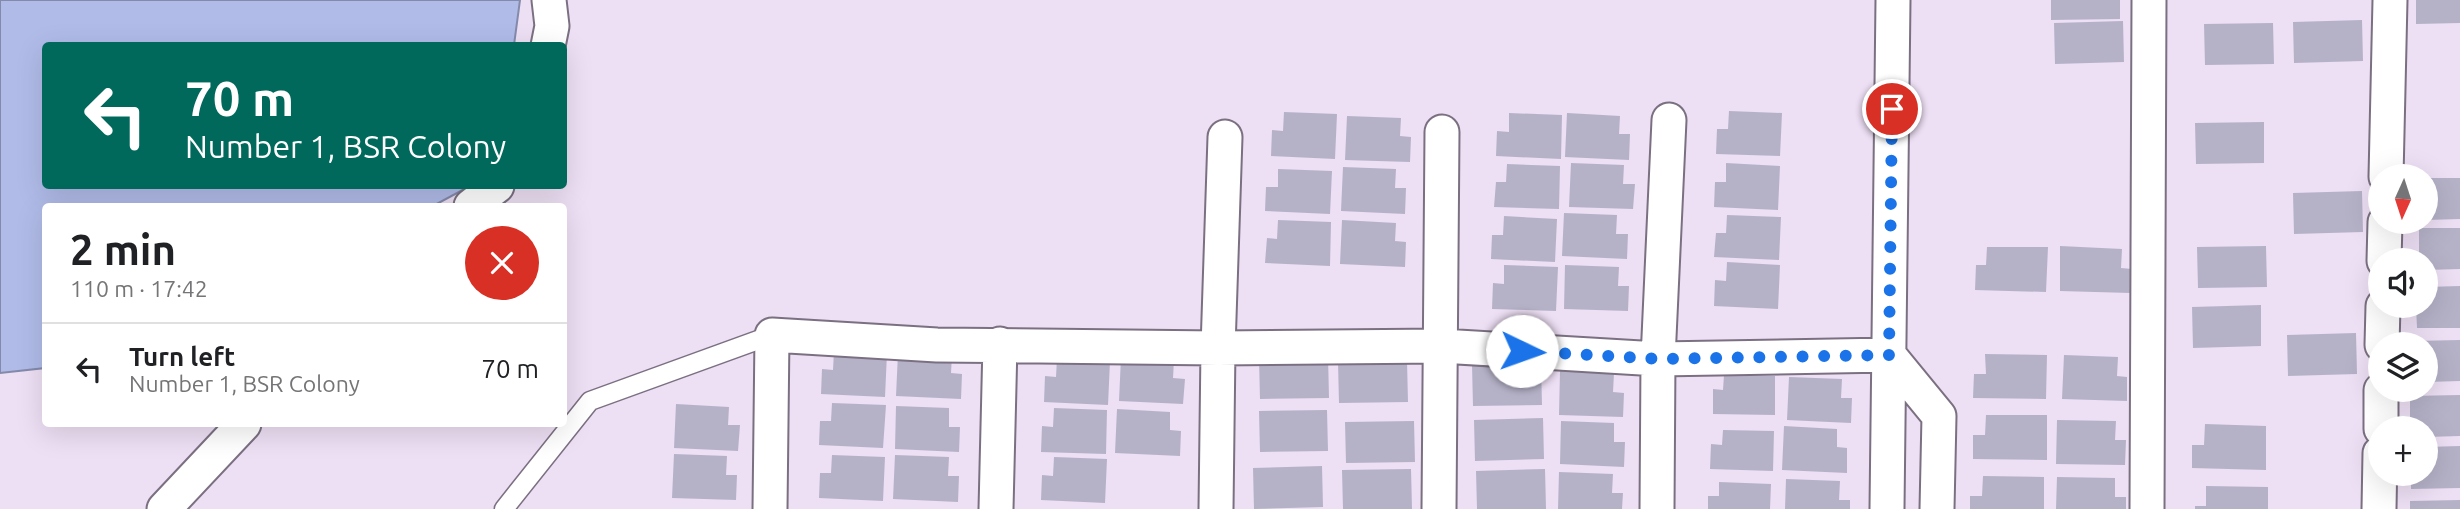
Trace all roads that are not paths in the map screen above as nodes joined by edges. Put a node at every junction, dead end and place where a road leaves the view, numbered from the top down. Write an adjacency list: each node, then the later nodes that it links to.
1 (549, 0): 5 (street)
2 (1893, 0): 16 (street)
3 (2149, 0): 29 (street)
4 (2390, 0): 9 (street)
5 (549, 42)
6 (1669, 120): 17 (street)
7 (1442, 132): 14 (street)
8 (1225, 137): 15 (street)
9 (2386, 164)
10 (492, 189): 11 (street)
11 (475, 203)
12 (772, 335): 13 (street); 21 (lane); 22 (street)
13 (1000, 344): 15 (street); 23 (street)
14 (1441, 346): 15 (street); 17 (street); 25 (street)
15 (1218, 348): 24 (street)
16 (1889, 355): 17 (street); 27 (street); 28 (street)
17 (1658, 359): 26 (street)
18 (241, 427): 20 (street)
19 (2379, 486): 30 (street)
20 (164, 509)
21 (505, 509)
22 (770, 509)
23 (996, 509)
24 (1216, 509)
25 (1439, 509)
26 (1657, 509)
27 (1886, 509)
28 (1937, 509)
29 (2147, 509)
30 (2379, 509)

